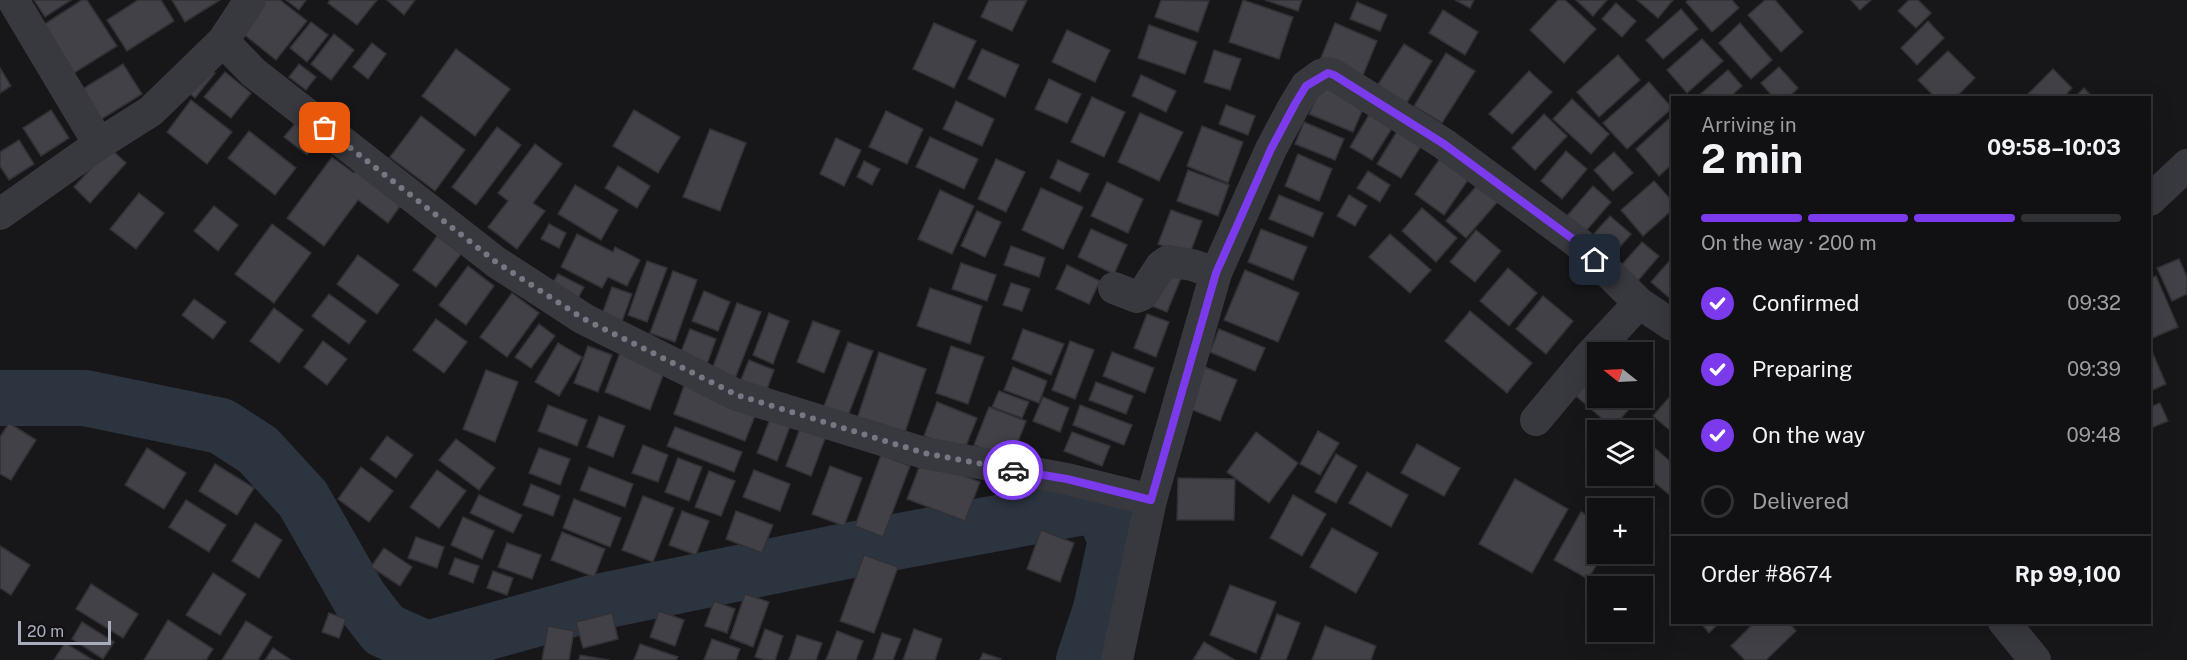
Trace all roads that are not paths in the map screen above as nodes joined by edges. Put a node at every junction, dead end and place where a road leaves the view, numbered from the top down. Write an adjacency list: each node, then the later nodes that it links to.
1 (13, 0): 4 (street)
2 (250, 0): 3 (street)
3 (223, 41): 4 (street); 13 (street)
4 (99, 144): 7 (street)
5 (2187, 165): 6 (street)
6 (2151, 199)
7 (0, 214)
8 (1216, 273): 9 (street); 10 (street); 13 (street)
9 (1114, 288)
10 (1639, 303): 11 (street); 12 (street)
11 (1671, 325)
12 (1536, 420)
13 (1151, 500): 15 (street)
14 (2006, 624): 16 (street)
15 (1117, 660)
16 (2035, 660)

